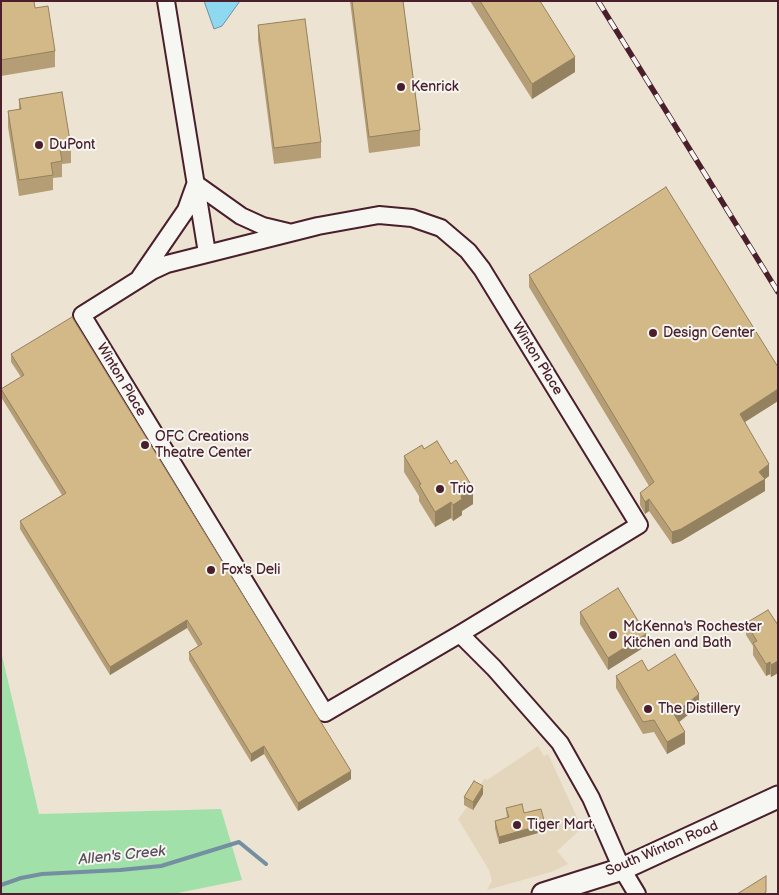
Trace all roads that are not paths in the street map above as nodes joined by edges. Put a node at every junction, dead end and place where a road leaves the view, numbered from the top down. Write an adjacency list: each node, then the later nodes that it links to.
1 (166, 1): 2 (street)
2 (196, 184): 3 (street); 4 (street); 5 (street)
3 (290, 232): 4 (street, Winton Place); 6 (street, Winton Place)
4 (207, 254): 5 (street, Winton Place)
5 (136, 282): 6 (street, Winton Place)
6 (460, 634): 8 (street)
7 (778, 797): 8 (main road, South Winton Road)
8 (622, 869): 9 (main road, South Winton Road); 10 (street)
9 (543, 894)
10 (637, 894)

